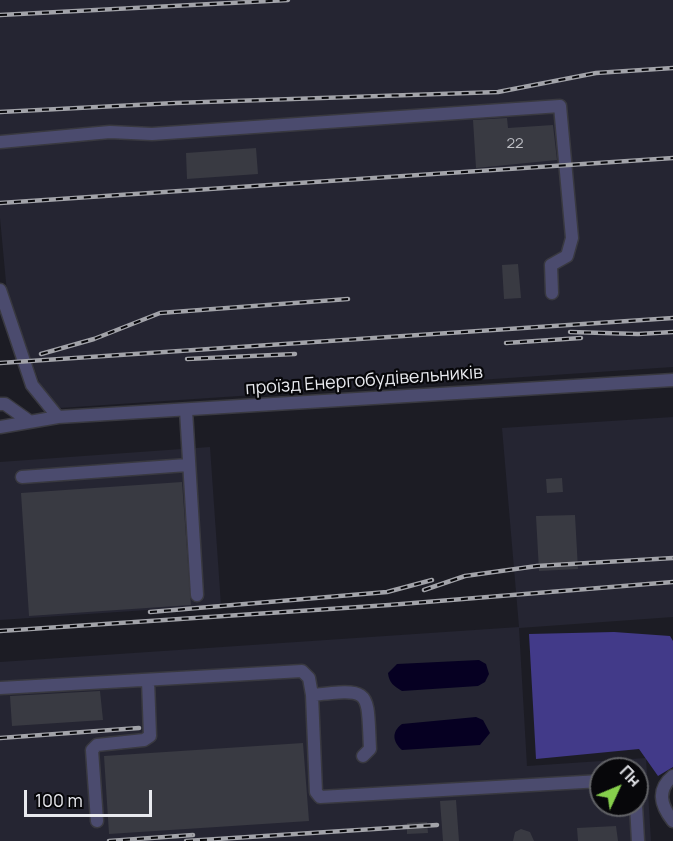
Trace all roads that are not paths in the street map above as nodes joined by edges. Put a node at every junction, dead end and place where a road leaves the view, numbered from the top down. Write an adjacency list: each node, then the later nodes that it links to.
1 (0, 142): 3 (street)
2 (0, 290): 7 (street)
3 (552, 293)
4 (673, 380): 6 (street, проїзд Енергобудівельників)
5 (0, 404): 8 (street)
6 (186, 410): 7 (street, проїзд Енергобудівельників); 10 (street)
7 (58, 417): 8 (street, проїзд Енергобудівельників)
8 (29, 421): 9 (street, проїзд Енергобудівельників)
9 (0, 427)
10 (187, 465): 11 (street); 12 (street)
11 (22, 477)
12 (197, 595)
13 (148, 680): 14 (street); 15 (street); 21 (street)
14 (0, 688)
15 (312, 694): 16 (street); 18 (street)
16 (363, 756)
17 (673, 776): 20 (street)
18 (589, 781)
19 (637, 817): 22 (street)
20 (673, 820)
21 (97, 821)
22 (638, 841)

